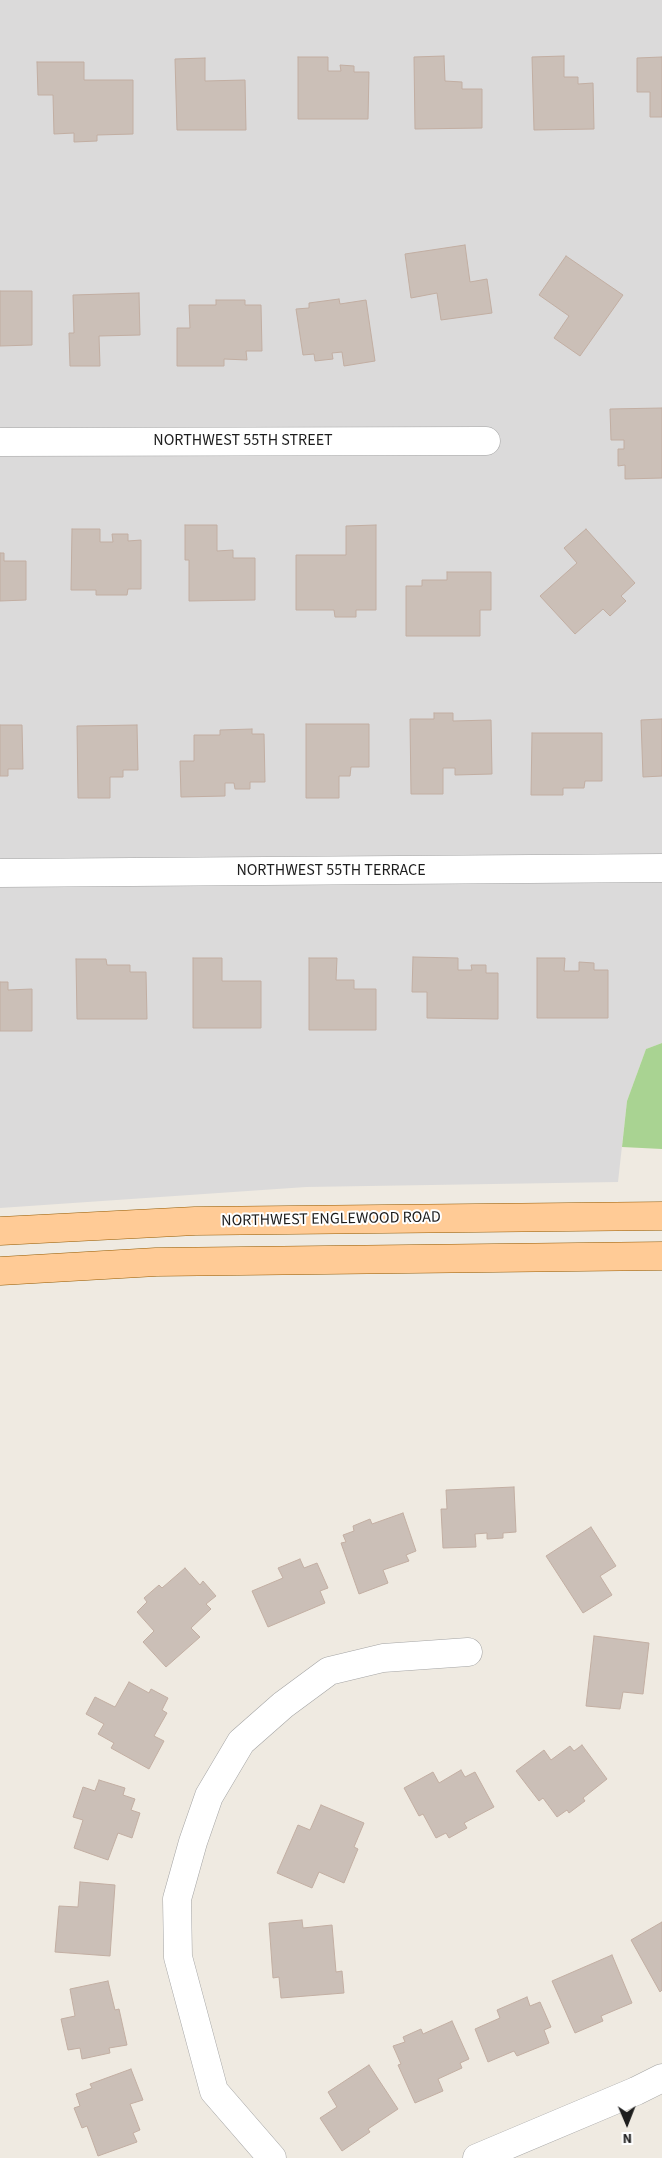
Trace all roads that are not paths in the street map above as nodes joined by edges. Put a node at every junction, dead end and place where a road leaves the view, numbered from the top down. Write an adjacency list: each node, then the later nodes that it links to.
1 (486, 441): 2 (street, NORTHWEST 55TH STREET)
2 (0, 442)
3 (662, 868): 4 (street, NORTHWEST 55TH TERRACE)
4 (0, 873)
5 (662, 1216): 6 (main road, NORTHWEST ENGLEWOOD ROAD)
6 (0, 1231)
7 (662, 1256): 8 (main road)
8 (0, 1271)
9 (468, 1652): 11 (street)
10 (662, 2078): 12 (street)
11 (272, 2158)
12 (477, 2158)

